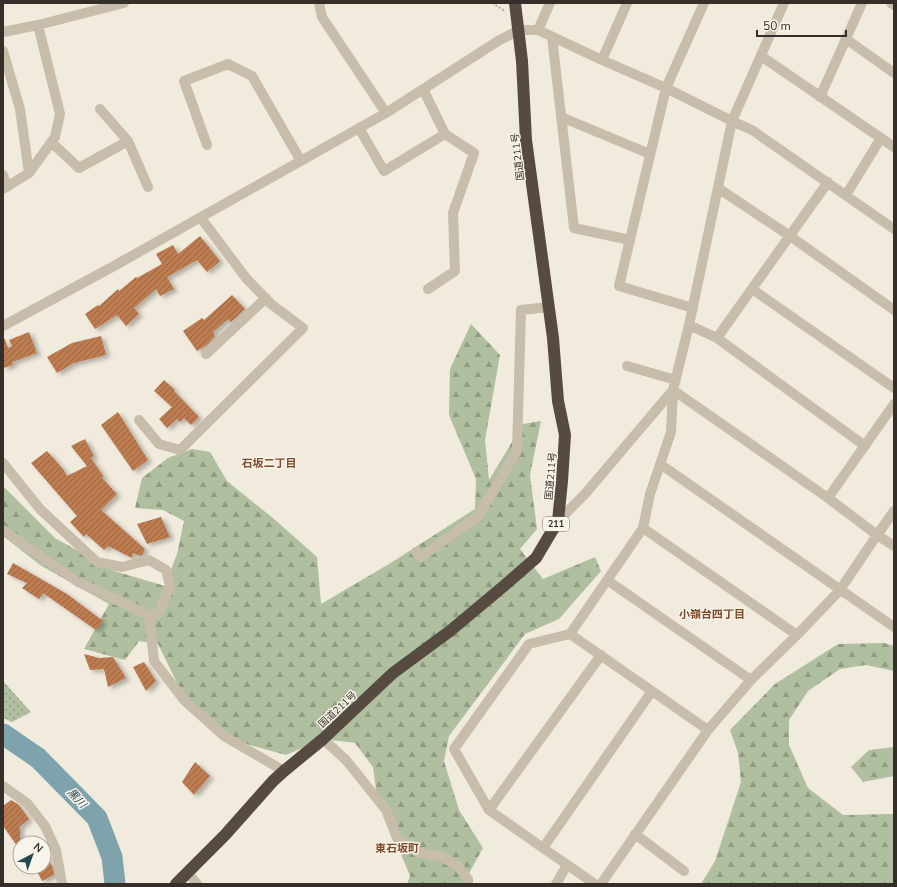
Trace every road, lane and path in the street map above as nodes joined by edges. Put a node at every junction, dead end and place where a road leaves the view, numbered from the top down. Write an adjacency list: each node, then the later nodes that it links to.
1 (124, 3): 11 (street)
2 (319, 3): 26 (street)
3 (515, 3): 13 (highway, 国道211号 / 211)
4 (550, 3): 14 (street)
5 (627, 3): 20 (street)
6 (704, 3): 22 (street)
7 (784, 3): 19 (street)
8 (862, 3): 17 (street)
9 (890, 3): 10 (street)
10 (894, 5)
11 (93, 7): 12 (street)
12 (38, 25): 15 (street); 33 (street)
13 (519, 30): 14 (street); 23 (street); 52 (highway, 国道211号 / 211)
14 (538, 30): 16 (street)
15 (3, 32)
16 (552, 37): 20 (street); 27 (street)
17 (846, 39): 21 (street); 24 (street)
18 (3, 51): 38 (street)
19 (761, 56): 24 (street); 28 (street)
20 (602, 60): 22 (street)
21 (894, 73)
22 (666, 88): 28 (street); 36 (street)
23 (423, 89): 26 (street); 30 (street)
24 (820, 97): 31 (street)
25 (100, 109): 32 (street)
26 (386, 113): 29 (street)
27 (561, 116): 36 (street); 48 (street)
28 (732, 121): 40 (street); 43 (street)
29 (359, 128): 30 (street); 37 (street)
30 (445, 134): 49 (street)
31 (881, 138): 35 (street); 44 (street)
32 (128, 141): 33 (street); 41 (street)
33 (52, 142): 38 (street)
34 (207, 145): 37 (street)
35 (894, 147)
36 (650, 154): 48 (street)
37 (301, 161): 45 (street)
38 (29, 173): 42 (street)
39 (3, 174): 42 (street)
40 (828, 182): 44 (street); 47 (street)
41 (148, 187)
42 (5, 188)
43 (718, 188): 47 (street); 53 (street)
44 (846, 194): 46 (street)
45 (200, 218): 51 (street); 56 (street)
46 (894, 229)
47 (790, 236): 50 (street); 54 (street)
48 (630, 240): 53 (street)
49 (428, 289)
50 (752, 289): 57 (street); 61 (street)
51 (266, 298): 58 (street); 63 (street)
52 (549, 307): 69 (highway, 国道211号 / 211); 74 (street)
53 (693, 308): 55 (street)
54 (894, 310)
55 (689, 325): 57 (street); 60 (street)
56 (3, 326)
57 (717, 338): 64 (street)
58 (206, 354)
59 (627, 366): 60 (street)
60 (674, 385): 66 (street); 67 (street); 69 (street)
61 (894, 388)
62 (894, 404): 64 (street)
63 (139, 420)
64 (865, 446): 67 (street)
65 (3, 462): 77 (street)
66 (660, 464): 70 (street); 76 (street)
67 (828, 498): 72 (street)
68 (894, 511): 72 (street)
69 (558, 521): 85 (highway, 国道211号 / 211)
70 (643, 528): 75 (street); 80 (street)
71 (3, 531): 77 (street)
72 (878, 535): 73 (street); 76 (street)
73 (894, 546)
74 (416, 552)
75 (607, 580): 79 (street); 82 (street)
76 (840, 590): 78 (street); 80 (street)
77 (149, 615): 86 (street)
78 (894, 627)
79 (570, 634): 81 (street); 88 (street)
80 (797, 635): 82 (street)
81 (601, 655): 83 (street); 88 (street)
82 (751, 680): 84 (street)
83 (652, 692): 84 (street); 90 (street)
84 (708, 730): 89 (street)
85 (323, 739): 86 (highway, 国道211号 / 211); 97 (street)
86 (284, 771): 93 (highway, 国道211号 / 211)
87 (3, 786): 94 (street)
88 (489, 810): 90 (street)
89 (635, 834): 92 (street); 100 (street)
90 (542, 848): 91 (street)
91 (567, 865): 98 (street); 99 (street)
92 (684, 871)
93 (188, 873): 95 (highway, 国道211号 / 211); 96 (street)
94 (62, 884)
95 (176, 884)
96 (197, 884)
97 (468, 884)
98 (556, 884)
99 (595, 884)
100 (601, 884)

